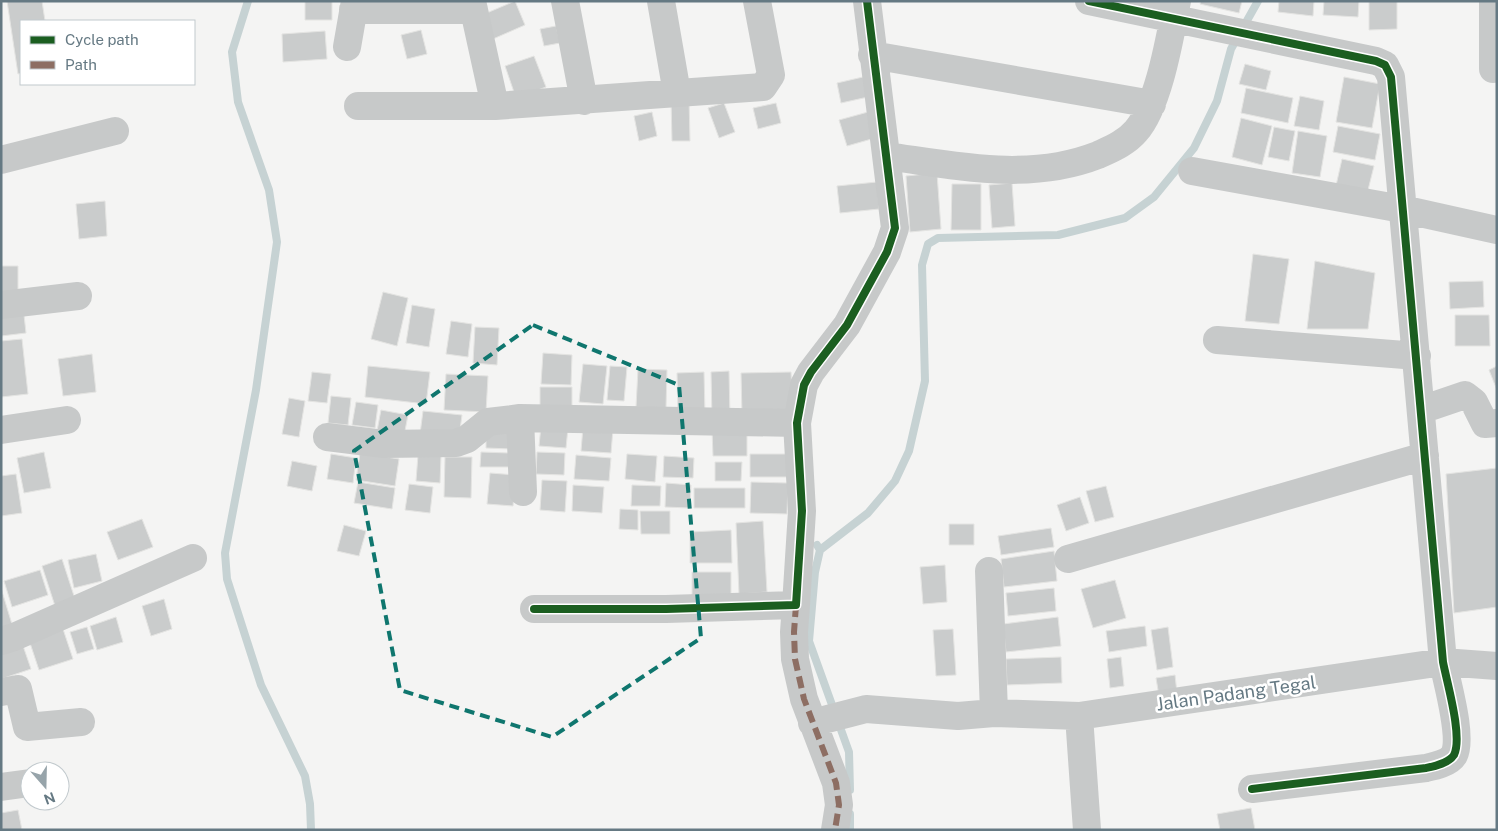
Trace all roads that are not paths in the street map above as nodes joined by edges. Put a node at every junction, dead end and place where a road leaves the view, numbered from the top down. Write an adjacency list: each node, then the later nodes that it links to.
1 (565, 1): 14 (street)
2 (661, 1): 13 (street)
3 (757, 1): 13 (street)
4 (867, 1): 11 (street)
5 (1089, 1): 9 (street)
6 (1493, 1): 12 (street)
7 (354, 5): 8 (street); 10 (street)
8 (473, 6): 17 (street)
9 (1176, 10): 15 (street); 22 (street)
10 (346, 47)
11 (872, 55): 15 (street); 19 (street)
12 (1493, 70)
13 (677, 93): 14 (street)
14 (584, 101): 17 (street)
15 (1152, 104): 19 (street)
16 (358, 106): 17 (street)
17 (496, 106)
18 (115, 132): 20 (street)
19 (887, 156): 31 (street)
20 (1, 160)
21 (1192, 171): 22 (street)
22 (1402, 208): 23 (street); 27 (street)
23 (1497, 230)
24 (78, 296): 25 (street)
25 (1, 305)
26 (1217, 340): 27 (street)
27 (1417, 356): 28 (street)
28 (1421, 410): 32 (street); 35 (street)
29 (520, 418): 31 (street); 34 (street); 36 (street)
30 (67, 420): 33 (street)
31 (797, 423): 40 (street)
32 (1497, 423)
33 (1, 430)
34 (327, 437)
35 (1425, 456): 38 (street); 43 (street)
36 (523, 492)
37 (194, 558): 42 (street)
38 (1068, 559)
39 (989, 571): 46 (street)
40 (796, 605): 41 (street); 49 (street)
41 (534, 609)
42 (1, 641)
43 (1443, 662): 44 (street, Jalan Padang Tegal); 47 (street, Jalan Padang Tegal); 52 (street)
44 (1497, 666)
45 (1, 692): 48 (street)
46 (994, 703): 47 (street, Jalan Padang Tegal); 49 (street, Jalan Padang Tegal)
47 (1080, 716): 54 (street)
48 (81, 722)
49 (814, 722): 53 (street)
50 (20, 784): 51 (street)
51 (1, 787)
52 (1252, 789)
53 (835, 830)
54 (1087, 830)

